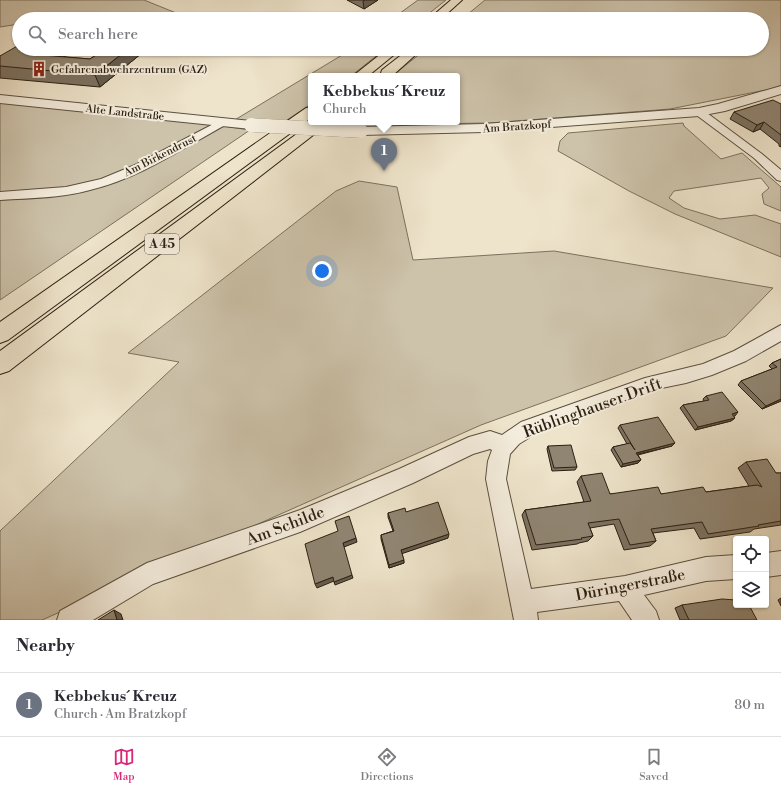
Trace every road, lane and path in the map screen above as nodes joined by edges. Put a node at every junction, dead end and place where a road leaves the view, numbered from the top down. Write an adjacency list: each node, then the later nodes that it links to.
1 (457, 0): 2 (highway)
2 (442, 12)
3 (386, 56): 5 (highway)
4 (407, 56): 6 (highway)
5 (364, 73)
6 (387, 73)
7 (781, 90): 9 (street, Am Bratzkopf)
8 (0, 99): 11 (street, Alte Landstraße)
9 (699, 112): 12 (street, Am Bratzkopf, bridge); 14 (street)
10 (308, 113): 18 (highway, A 45)
11 (223, 122): 12 (street, Alte Landstraße); 16 (street, Am Birkendrust)
12 (251, 125)
13 (319, 125): 19 (highway, A 45)
14 (776, 168): 15 (street)
15 (781, 177)
16 (0, 196)
17 (781, 332): 20 (street, Rüblinghauser Drift)
18 (0, 334)
19 (0, 364)
20 (504, 445): 25 (street); 26 (street, Am Schilde)
21 (781, 564): 22 (street)
22 (769, 565)
23 (733, 567): 24 (street, Düringerstraße)
24 (625, 588): 25 (street, Düringerstraße); 27 (street)
25 (524, 611)
26 (69, 620)
27 (647, 620)

